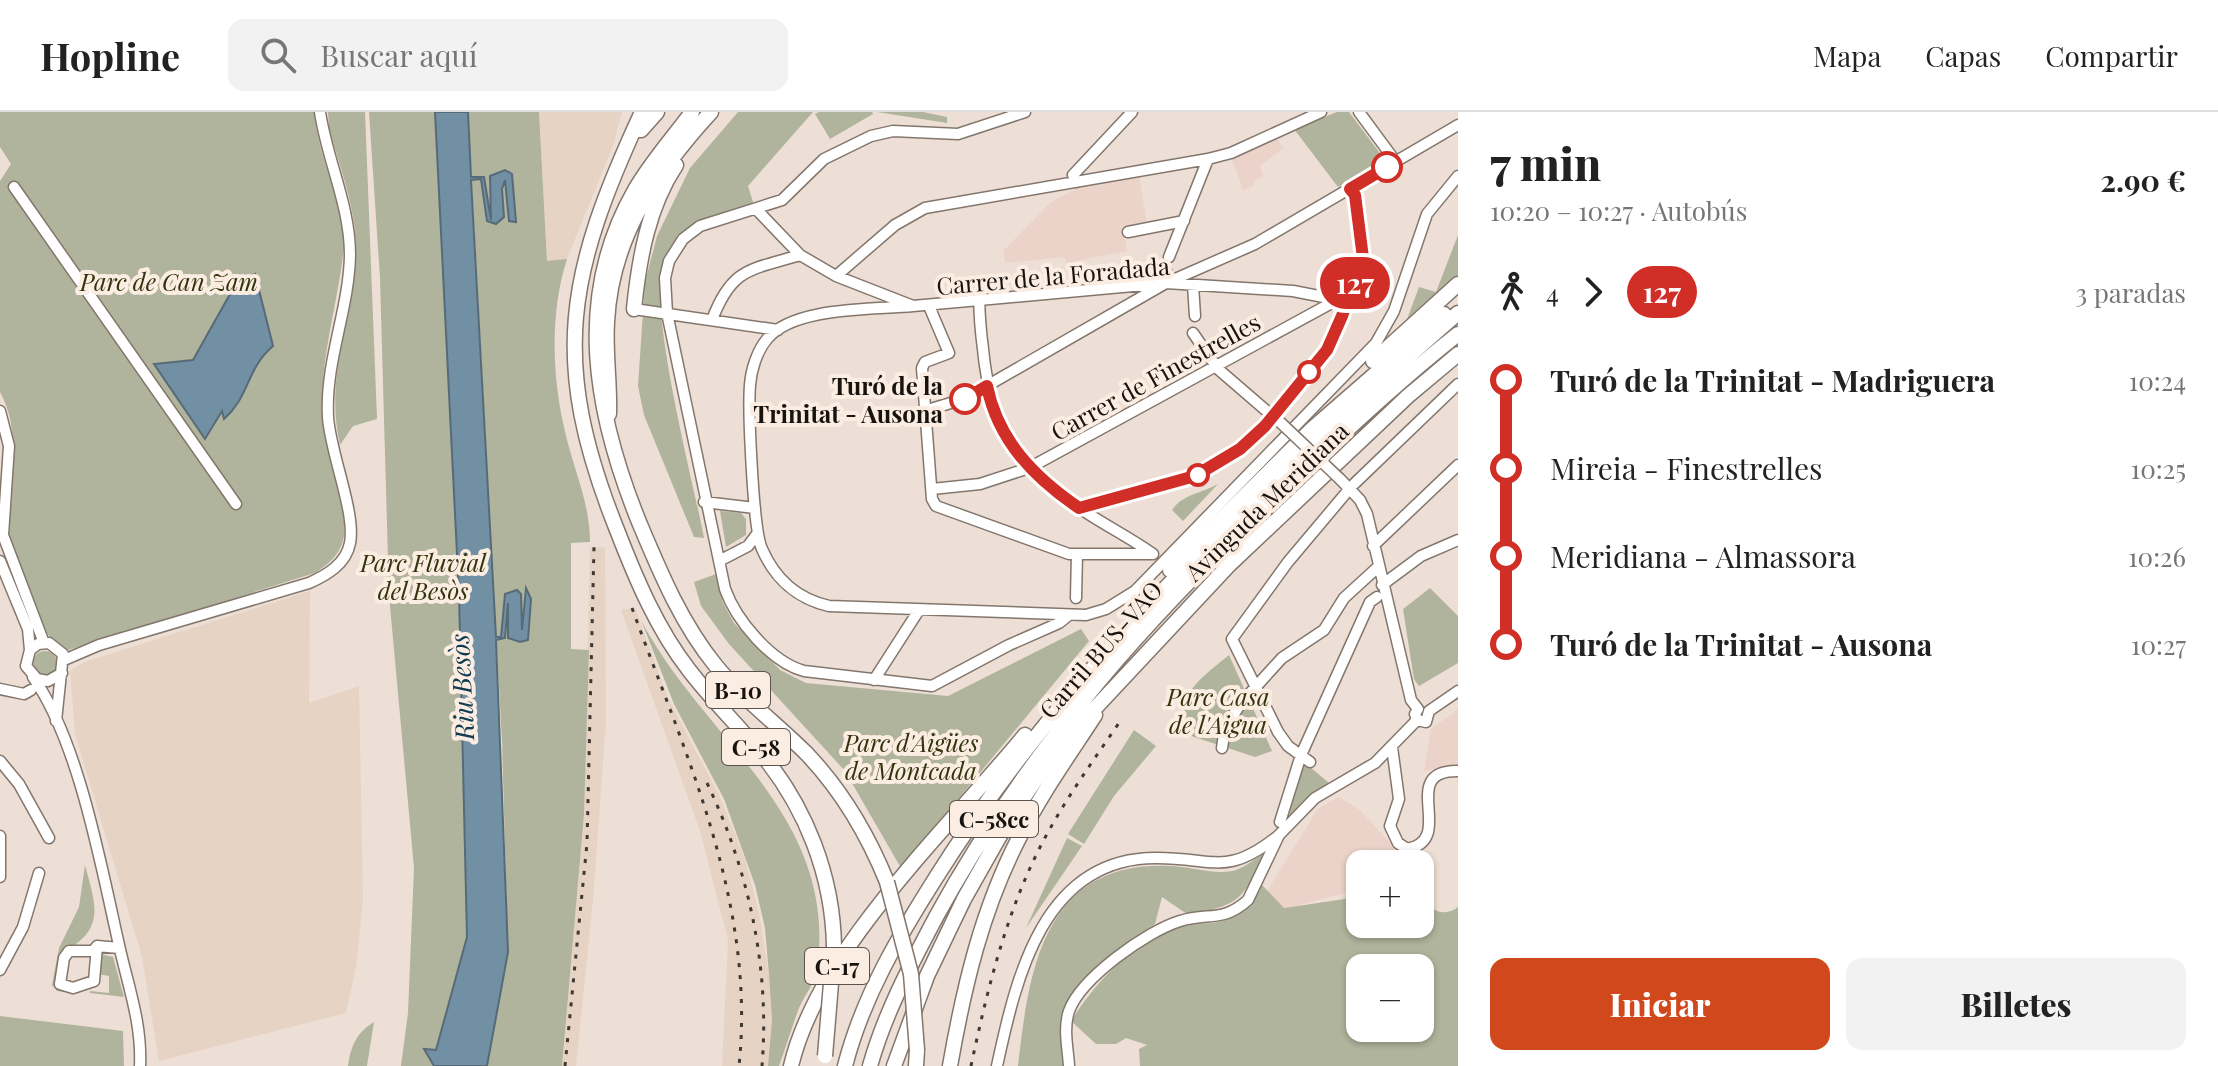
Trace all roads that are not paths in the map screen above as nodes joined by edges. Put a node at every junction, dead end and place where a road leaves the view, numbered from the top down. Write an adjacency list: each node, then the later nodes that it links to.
1 (320, 112): 81 (street)
2 (642, 112): 14 (highway)
3 (650, 112): 12 (highway)
4 (657, 112): 12 (highway)
5 (692, 112): 54 (highway, B-10)
6 (712, 112): 37 (highway); 54 (highway)
7 (1025, 112): 20 (street)
8 (1132, 112): 17 (street)
9 (1321, 112): 13 (street)
10 (1359, 112): 15 (street)
11 (1458, 125): 15 (street)
12 (641, 130): 14 (highway, C-58)
13 (1208, 159): 17 (street); 21 (street)
14 (622, 162): 109 (highway, C-58, bridge)
15 (1396, 162): 19 (street)
16 (1458, 176): 68 (street)
17 (1076, 182): 26 (street)
18 (14, 187): 60 (street)
19 (1350, 189): 25 (street); 33 (street)
20 (757, 210): 23 (street, Carrer de la Foradada); 39 (street)
21 (1184, 221): 22 (street); 24 (street)
22 (1128, 232)
23 (800, 255): 26 (street, Carrer de la Foradada); 42 (street)
24 (1169, 256)
25 (1167, 275): 29 (street, Carrer de la Foradada); 32 (street, Carrer de la Foradada); 49 (street)
26 (836, 276): 30 (street, Carrer de la Foradada)
27 (980, 282): 32 (street)
28 (1458, 284): 53 (highway)
29 (1193, 285): 31 (street, Carrer de la Foradada); 41 (street)
30 (868, 291): 34 (street, Carrer de la Foradada); 38 (street)
31 (1334, 299): 33 (street); 47 (street, Carrer de Finestrelles)
32 (978, 302): 35 (street, Carrer de la Foradada); 49 (street)
33 (1347, 303): 52 (street)
34 (913, 306): 35 (street, Carrer de la Foradada); 38 (street)
35 (929, 306): 51 (street)
36 (1458, 306): 53 (highway)
37 (634, 309): 39 (street)
38 (861, 311): 43 (street)
39 (667, 313): 42 (street); 59 (street)
40 (1458, 313): 79 (highway)
41 (1193, 315)
42 (712, 320): 43 (street)
43 (778, 330): 61 (street)
44 (1194, 333): 47 (street)
45 (1458, 334): 108 (highway, Carril BUS-VAO / C-58cc)
46 (1458, 354): 85 (highway, Avinguda Meridiana)
47 (1216, 367): 52 (street); 56 (street, Carrer de Finestrelles)
48 (1458, 384): 57 (street, Avinguda Meridiana)
49 (987, 386): 51 (street); 56 (street)
50 (0, 411): 78 (street)
51 (924, 411): 58 (street)
52 (1276, 419): 57 (street, bridge); 62 (street)
53 (1312, 429): 73 (highway)
54 (609, 434): 117 (highway, B-10, bridge)
55 (1458, 465): 65 (street)
56 (1029, 468): 58 (street, Carrer de Finestrelles); 62 (street)
57 (1350, 488): 65 (street); 86 (street, Avinguda Meridiana)
58 (932, 494): 66 (street)
59 (704, 502): 61 (street); 70 (street)
60 (236, 504)
61 (755, 508): 63 (street)
62 (1079, 508): 67 (street)
63 (757, 534): 70 (street); 76 (street)
64 (1458, 540): 72 (street)
65 (1373, 546): 71 (street)
66 (1077, 554): 67 (street); 75 (street)
67 (1152, 554): 68 (street)
68 (1165, 560): 77 (street)
69 (0, 561): 80 (street)
70 (719, 561): 84 (street)
71 (1379, 566): 72 (street); 86 (street)
72 (1382, 585): 90 (street)
73 (1155, 587): 79 (highway); 112 (highway, C-17)
74 (1377, 597): 95 (street)
75 (1076, 598)
76 (919, 610): 77 (street); 84 (street)
77 (1050, 620): 84 (street)
78 (44, 643): 80 (street); 81 (street)
79 (1112, 646): 94 (highway)
80 (30, 650): 83 (street)
81 (64, 660): 82 (street)
82 (62, 673): 83 (street); 91 (street)
83 (33, 677): 91 (street)
84 (874, 680)
85 (1113, 688): 110 (highway); 116 (highway)
86 (1257, 688): 93 (street); 95 (street)
87 (0, 689): 88 (street)
88 (31, 690)
89 (1458, 691): 90 (street)
90 (1421, 713): 92 (street)
91 (56, 721): 106 (street)
92 (1392, 747): 97 (street); 99 (street)
93 (1222, 748)
94 (1026, 749): 104 (highway); 108 (highway)
95 (1305, 759): 98 (street)
96 (0, 761): 101 (street)
97 (1458, 771)
98 (1280, 822)
99 (1279, 835): 118 (street); 119 (street)
100 (0, 836): 103 (street)
101 (49, 838)
102 (39, 873): 107 (street)
103 (0, 877)
104 (914, 913): 113 (highway); 114 (highway)
105 (97, 946): 105 (street); 106 (street)
106 (119, 948): 111 (street)
107 (0, 970)
108 (890, 1005): 115 (highway, Carril BUS-VAO / C-58cc)
109 (825, 1061)
110 (951, 1062)
111 (140, 1066)
112 (791, 1066)
113 (845, 1066)
114 (853, 1066)
115 (870, 1066)
116 (894, 1066)
117 (916, 1066)
118 (997, 1066)
119 (1069, 1066)

